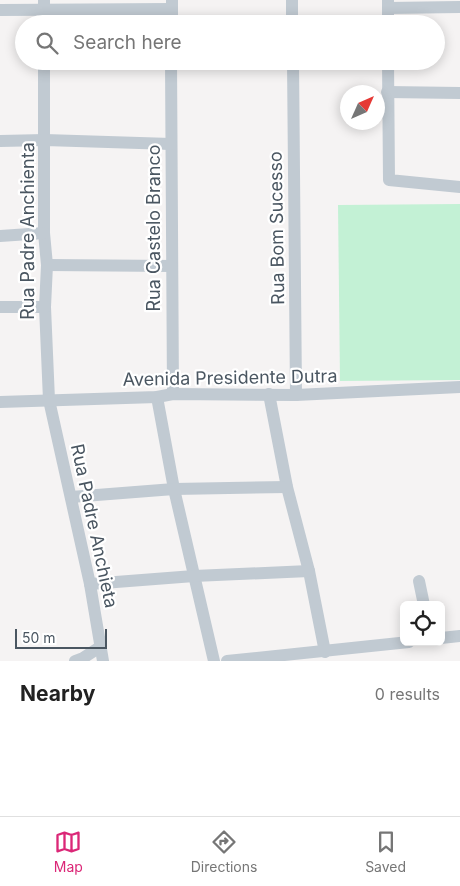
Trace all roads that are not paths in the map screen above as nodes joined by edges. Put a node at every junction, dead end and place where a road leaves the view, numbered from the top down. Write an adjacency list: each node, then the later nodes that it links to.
1 (292, 0): 7 (street)
2 (44, 4): 3 (street); 6 (street)
3 (172, 4)
4 (388, 4): 5 (street)
5 (460, 7)
6 (0, 10)
7 (292, 15)
8 (44, 70): 14 (street, Rua Padre Anchienta)
9 (171, 70): 16 (street, Rua Castelo Branco)
10 (293, 70): 27 (street, Rua Bom Sucesso)
11 (388, 70): 12 (street)
12 (387, 92): 13 (street); 17 (street)
13 (460, 93)
14 (44, 140): 15 (street); 16 (street); 18 (street, Rua Padre Anchienta)
15 (0, 142)
16 (171, 144): 21 (street, Rua Castelo Branco)
17 (460, 187)
18 (44, 233): 19 (street); 20 (street, Rua Padre Anchienta)
19 (0, 236)
20 (47, 265): 21 (street); 23 (street, Rua Padre Anchienta)
21 (172, 266): 25 (street, Rua Castelo Branco)
22 (0, 307): 23 (street)
23 (45, 308): 29 (street, Rua Padre Anchienta)
24 (460, 387): 27 (street, Avenida Presidente Dutra)
25 (173, 394): 26 (street, Avenida Presidente Dutra); 28 (street, Avenida Presidente Dutra)
26 (269, 394): 27 (street, Avenida Presidente Dutra); 31 (street)
27 (296, 395)
28 (157, 396): 29 (street, Avenida Presidente Dutra); 32 (street)
29 (49, 400): 30 (street, Avenida Presidente Dutra); 33 (street, Rua Padre Anchieta)
30 (0, 402)
31 (287, 487): 32 (street); 34 (street)
32 (174, 489): 33 (street); 35 (street)
33 (71, 497): 37 (street, Rua Padre Anchieta)
34 (309, 571): 35 (street); 43 (street)
35 (194, 576): 37 (street); 46 (street)
36 (419, 581): 38 (street)
37 (90, 584): 42 (street, Rua Padre Anchieta)
38 (423, 601)
39 (460, 636): 40 (street)
40 (445, 638)
41 (400, 643): 43 (street)
42 (100, 647): 44 (street); 45 (street, Rua Padre Anchieta)
43 (325, 652): 47 (street)
44 (75, 661)
45 (102, 661)
46 (214, 661)
47 (227, 661)

